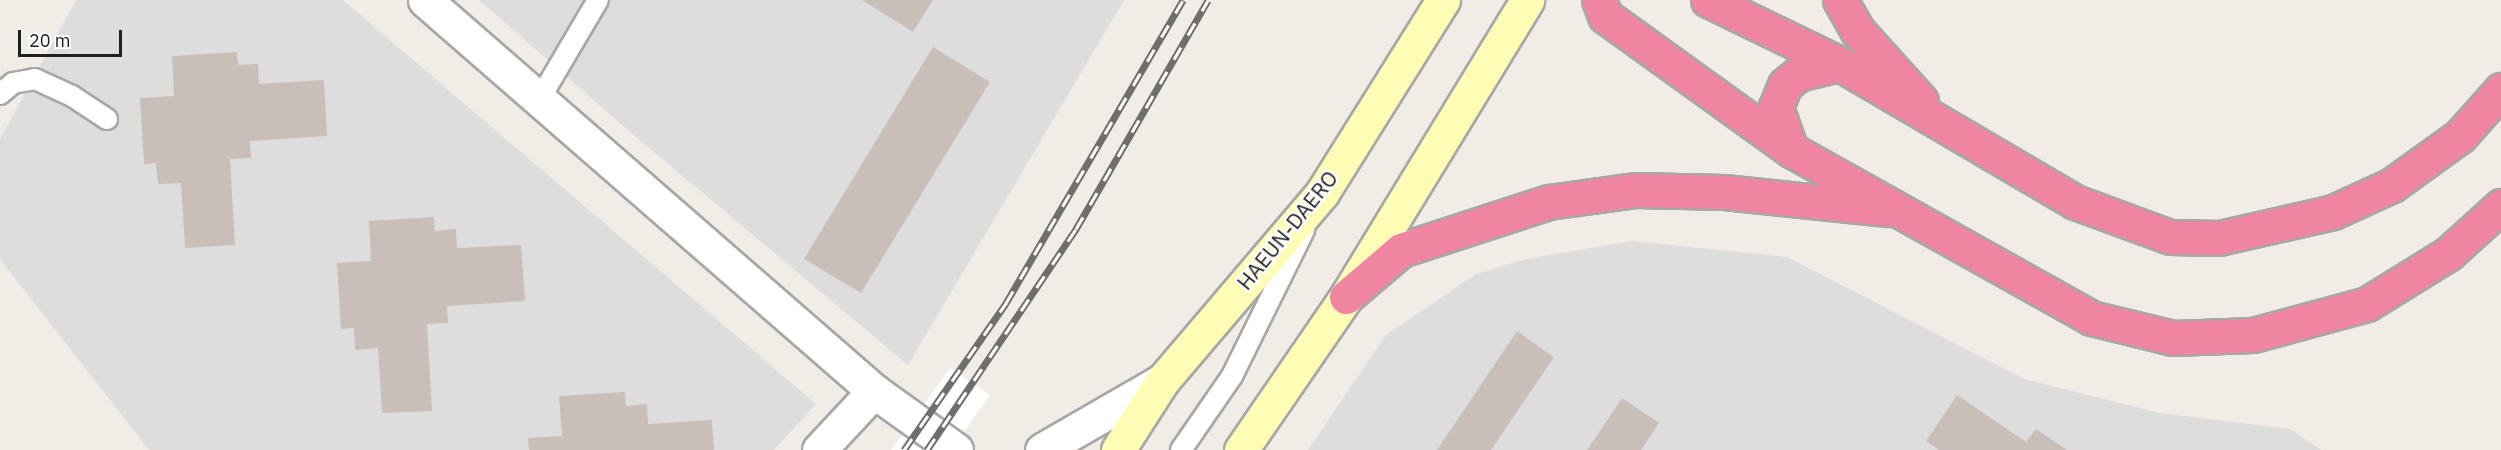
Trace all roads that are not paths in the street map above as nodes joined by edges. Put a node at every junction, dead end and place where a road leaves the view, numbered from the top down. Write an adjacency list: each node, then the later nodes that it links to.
1 (425, 0): 11 (street)
2 (598, 0): 11 (lane)
3 (1443, 0): 15 (main road, HAEUN-DAERO)
4 (1527, 0): 18 (main road)
5 (1599, 0): 14 (highway)
6 (1708, 0): 8 (highway)
7 (1840, 0): 13 (highway)
8 (1840, 64): 13 (highway); 14 (highway)
9 (2501, 90): 13 (highway)
10 (0, 94): 12 (lane)
11 (539, 100): 20 (street)
12 (107, 119)
13 (1947, 129)
14 (1791, 150): 17 (highway)
15 (1322, 193): 19 (main road, HAEUN-DAERO); 25 (lane)
16 (2501, 206): 17 (highway)
17 (1899, 210): 18 (highway)
18 (1346, 297): 26 (main road)
19 (1163, 380): 23 (street); 24 (main road, HAEUN-DAERO)
20 (874, 391): 21 (street); 22 (street)
21 (819, 450)
22 (956, 450)
23 (1042, 450)
24 (1118, 450)
25 (1181, 450)
26 (1241, 450)

